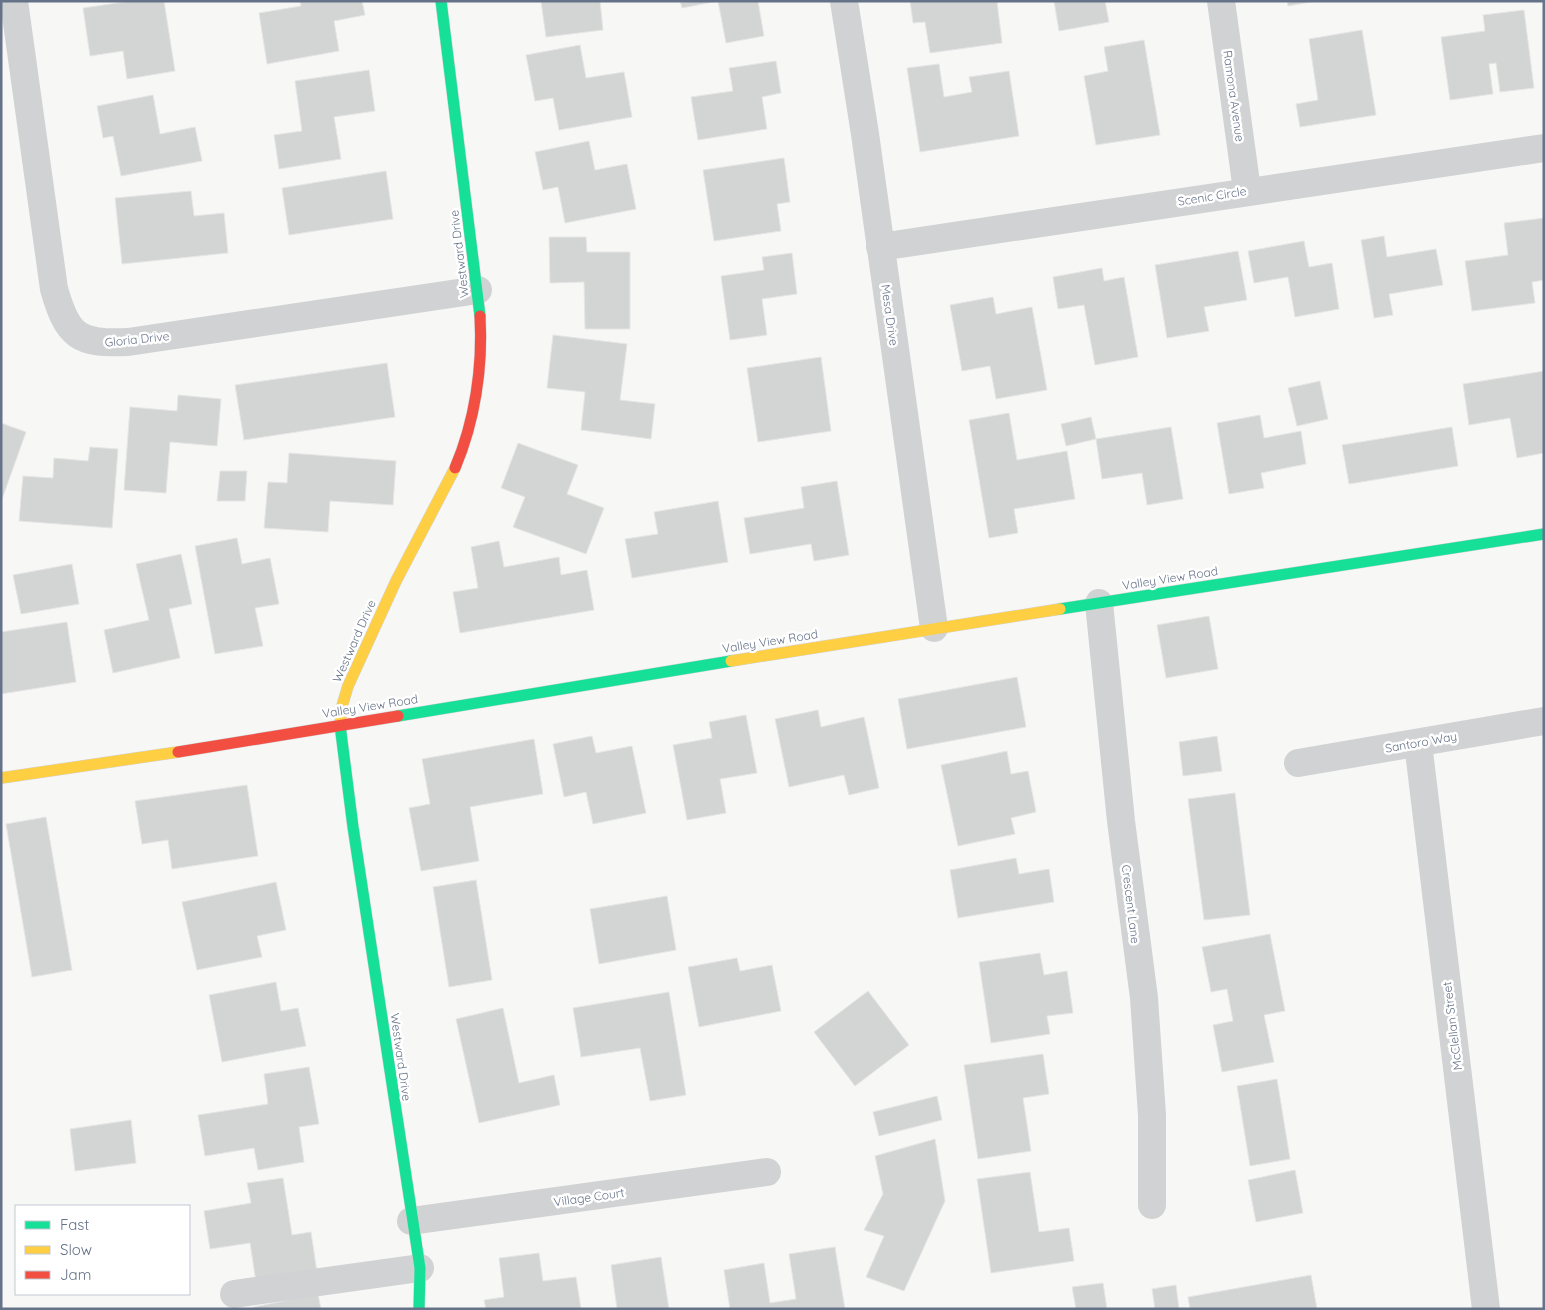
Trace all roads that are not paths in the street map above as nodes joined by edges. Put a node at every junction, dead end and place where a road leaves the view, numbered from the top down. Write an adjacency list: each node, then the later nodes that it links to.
1 (14, 1): 8 (street, Gloria Drive)
2 (441, 1): 8 (street, Westward Drive)
3 (844, 1): 7 (street, Mesa Drive)
4 (1221, 1): 6 (street, Ramona Avenue)
5 (1544, 148): 6 (street, Scenic Circle)
6 (1247, 190): 7 (street, Scenic Circle)
7 (880, 247): 11 (street, Mesa Drive)
8 (478, 290): 13 (street, Westward Drive)
9 (1544, 534): 10 (street, Valley View Road)
10 (1099, 603): 11 (street, Valley View Road); 18 (street, Crescent Lane)
11 (934, 628): 13 (street, Valley View Road)
12 (1544, 721): 14 (street, Santoro Way)
13 (340, 724): 16 (street, Valley View Road); 19 (street, Westward Drive)
14 (1418, 743): 15 (street, Santoro Way); 23 (street, McClellan Street)
15 (1298, 763)
16 (1, 778)
17 (767, 1172): 19 (street, Village Court)
18 (1152, 1205)
19 (411, 1221): 20 (street, Westward Drive)
20 (420, 1268): 21 (street); 22 (street, Westward Drive)
21 (234, 1294)
22 (419, 1309)
23 (1486, 1309)

